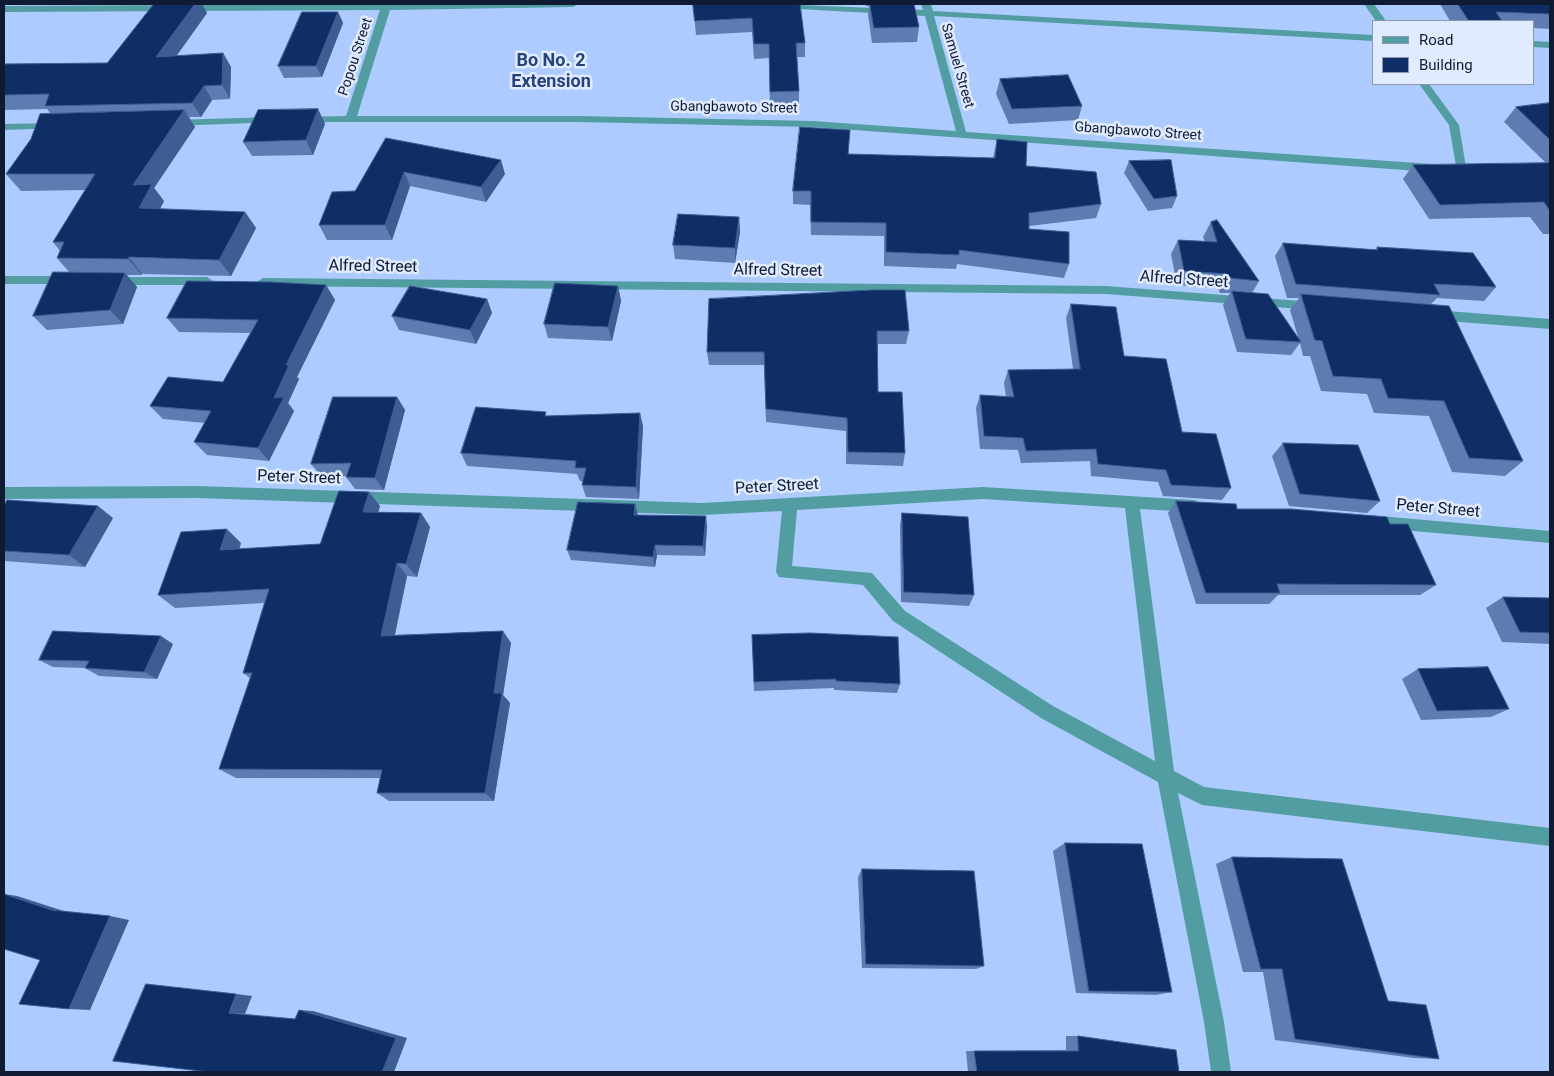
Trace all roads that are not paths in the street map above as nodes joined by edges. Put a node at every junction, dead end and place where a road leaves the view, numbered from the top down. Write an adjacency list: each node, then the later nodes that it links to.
1 (573, 4): 5 (street)
2 (768, 4): 7 (street)
3 (926, 4): 7 (street, Samuel Street)
4 (1369, 4): 8 (street)
5 (387, 5): 6 (street); 13 (street, Popou Street)
6 (4, 9)
7 (928, 14): 9 (street); 17 (street, Samuel Street)
8 (1380, 20)
9 (1372, 38)
10 (1534, 44): 11 (street)
11 (1550, 45)
12 (1425, 85): 18 (street)
13 (351, 118): 14 (street, Gbangbawoto Street); 17 (street, Gbangbawoto Street)
14 (162, 123)
15 (63, 125): 16 (street)
16 (4, 127)
17 (962, 135): 18 (street, Gbangbawoto Street)
18 (1451, 170): 19 (street, Gbangbawoto Street)
19 (1481, 171)
20 (4, 280): 21 (street)
21 (224, 282)
22 (254, 282): 23 (street, Alfred Street)
23 (1323, 307)
24 (1422, 314): 25 (street)
25 (1550, 324)
26 (4, 493): 28 (street, Peter Street)
27 (1132, 502): 28 (street, Peter Street); 29 (street, Peter Street); 32 (street)
28 (790, 504): 32 (street)
29 (1209, 507)
30 (1355, 519): 31 (street, Peter Street)
31 (1550, 536)
32 (1166, 777): 33 (street); 34 (street)
33 (1550, 837)
34 (1221, 1072)

